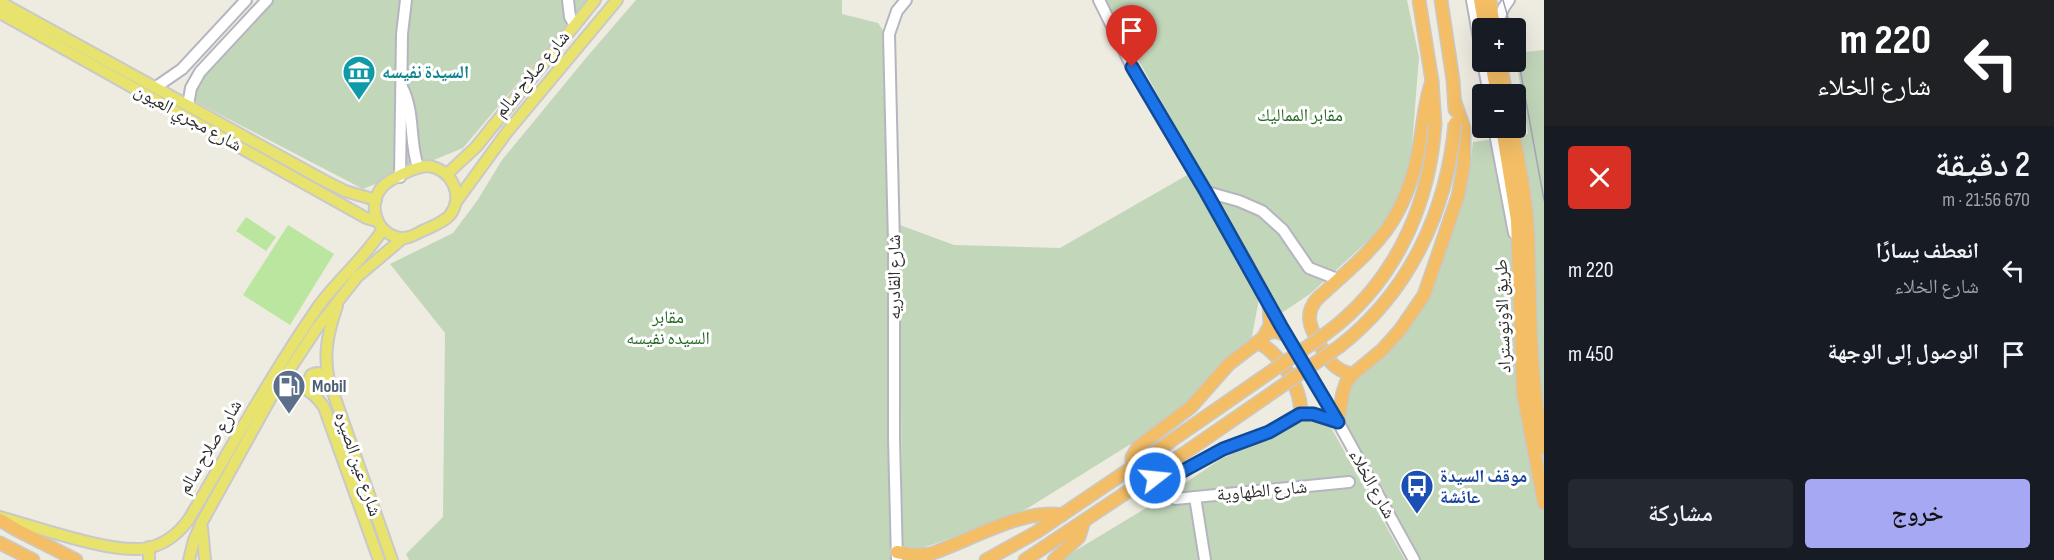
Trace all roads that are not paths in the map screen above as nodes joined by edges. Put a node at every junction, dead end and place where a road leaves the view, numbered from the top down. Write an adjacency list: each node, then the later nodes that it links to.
1 (246, 0): 24 (street)
2 (267, 0): 26 (street)
3 (406, 0): 23 (street)
4 (568, 0): 21 (street)
5 (596, 0): 21 (main road, شارع صلاح سالم)
6 (617, 0): 35 (main road, شارع صلاح سالم)
7 (906, 0): 63 (street, شارع القادريه)
8 (1099, 0): 33 (street, شارع الخلاء)
9 (1419, 0): 22 (highway)
10 (1441, 0): 25 (highway)
11 (1472, 0): 17 (street)
12 (1480, 0): 18 (highway)
13 (1490, 0): 19 (highway)
14 (1509, 0): 20 (street)
15 (0, 2): 24 (main road, شارع مجري العيون)
16 (0, 13): 36 (main road, شارع مجري العيون)
17 (1475, 18)
18 (1483, 18)
19 (1493, 18)
20 (1499, 18)
21 (574, 25): 31 (main road, شارع صلاح سالم)
22 (1432, 81): 39 (highway); 51 (highway, bridge)
23 (401, 84): 30 (street); 32 (street)
24 (156, 87): 26 (main road, شارع مجري العيون)
25 (1455, 102): 44 (highway); 52 (highway, bridge)
26 (188, 105): 34 (main road, شارع مجري العيون)
27 (1496, 138): 38 (street)
28 (1504, 138): 38 (highway, طريق الاوتوستراد)
29 (1514, 138): 50 (highway, طريق الاوتوستراد)
30 (418, 167): 31 (main road); 32 (main road)
31 (447, 174): 35 (main road)
32 (400, 177): 34 (main road)
33 (1206, 192): 39 (street); 41 (street, شارع الخلاء)
34 (375, 200): 36 (main road)
35 (456, 202): 37 (main road)
36 (380, 225): 37 (main road); 62 (main road, شارع صلاح سالم)
37 (403, 238): 40 (main road, شارع صلاح سالم)
38 (1519, 252): 56 (highway, طريق الاوتوستراد)
39 (1337, 279): 44 (highway)
40 (340, 297): 45 (main road, شارع عين الصيره); 46 (main road, شارع صلاح سالم)
41 (1269, 303): 42 (street, شارع الخلاء); 43 (highway)
42 (1286, 335): 43 (highway); 49 (street, شارع الخلاء)
43 (1262, 338): 48 (highway); 51 (highway)
44 (1353, 374): 49 (highway)
45 (329, 381): 47 (main road); 70 (main road, شارع عين الصيره)
46 (275, 391): 47 (main road); 60 (main road, شارع صلاح سالم)
47 (310, 392): 69 (main road, شارع عين الصيره)
48 (1300, 414): 49 (highway); 52 (highway)
49 (1338, 422): 75 (street, شارع الخلاء)
50 (1544, 447)
51 (1132, 468): 57 (highway)
52 (1146, 479): 59 (highway)
53 (1349, 482): 54 (street, شارع الطهاوية)
54 (1195, 496): 55 (street, شارع الطهاوية); 74 (street)
55 (1175, 499)
56 (1544, 503)
57 (1062, 515): 63 (highway); 71 (highway)
58 (0, 518): 62 (main road); 65 (highway)
59 (1084, 521): 72 (highway); 73 (highway)
60 (202, 522): 67 (main road, شارع صلاح سالم); 68 (main road)
61 (0, 543): 64 (highway)
62 (149, 548): 66 (main road)
63 (897, 556)
64 (33, 560)
65 (76, 560)
66 (149, 560)
67 (189, 560)
68 (204, 560)
69 (379, 560)
70 (392, 560)
71 (986, 560)
72 (1025, 560)
73 (1054, 560)
74 (1205, 560)
75 (1414, 560)

